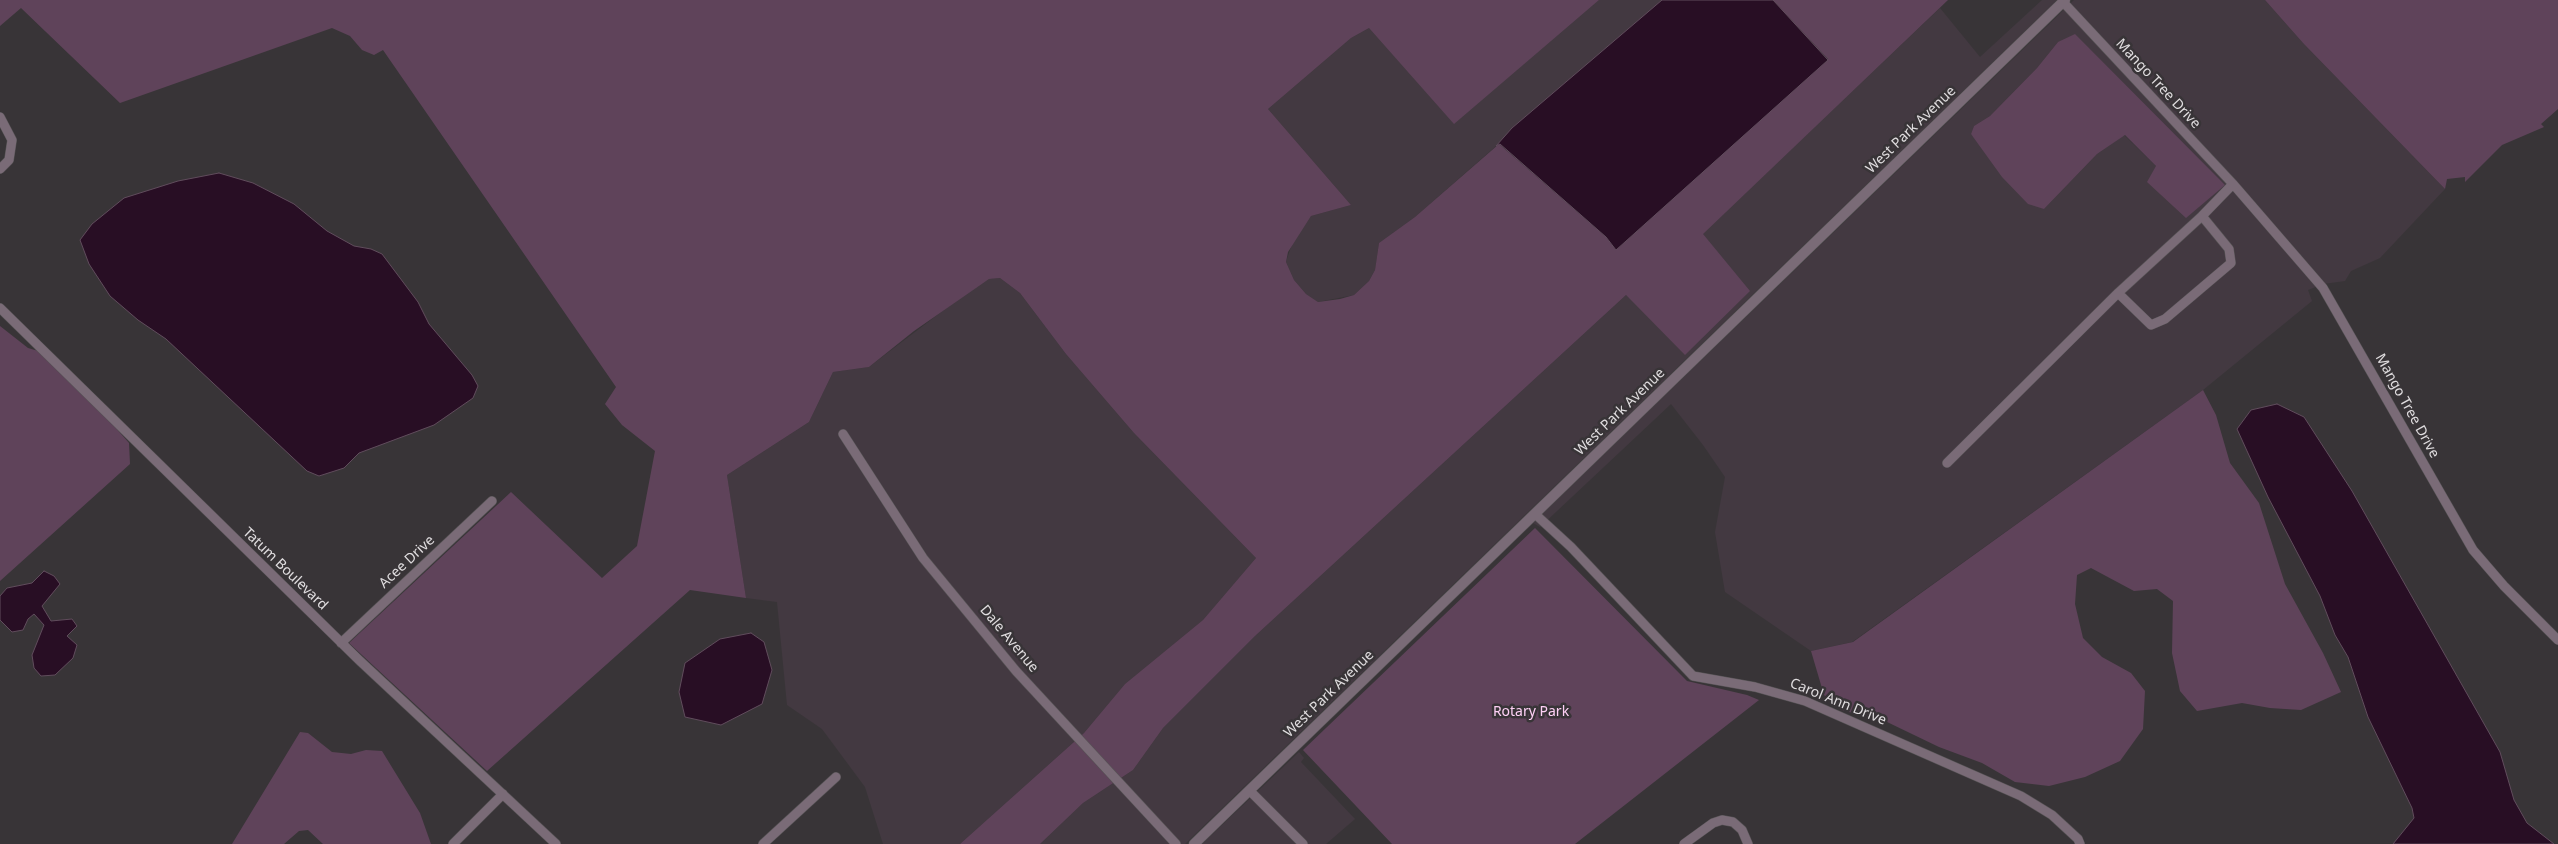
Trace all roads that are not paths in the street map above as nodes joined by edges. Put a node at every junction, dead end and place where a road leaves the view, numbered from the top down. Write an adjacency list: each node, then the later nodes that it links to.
1 (2064, 1): 4 (street, Mango Tree Drive); 11 (street, West Park Avenue)
2 (0, 117): 3 (street)
3 (0, 169)
4 (2234, 184): 5 (street); 12 (street, Mango Tree Drive)
5 (2202, 216): 6 (street); 6 (street)
6 (2118, 293): 9 (street)
7 (0, 308): 13 (street, Tatum Boulevard)
8 (843, 434): 20 (street, Dale Avenue)
9 (1947, 463)
10 (492, 501): 13 (street, Acee Drive)
11 (1535, 514): 15 (street, West Park Avenue); 25 (street, Carol Ann Drive)
12 (2558, 640)
13 (341, 642): 16 (street, Tatum Boulevard)
14 (836, 776): 19 (street)
15 (1250, 791): 21 (street, West Park Avenue); 22 (street)
16 (503, 794): 17 (street); 18 (street, Tatum Boulevard)
17 (453, 844)
18 (556, 844)
19 (762, 844)
20 (1176, 844)
21 (1194, 844)
22 (1303, 844)
23 (1684, 844): 24 (street)
24 (1748, 844)
25 (2080, 844)

